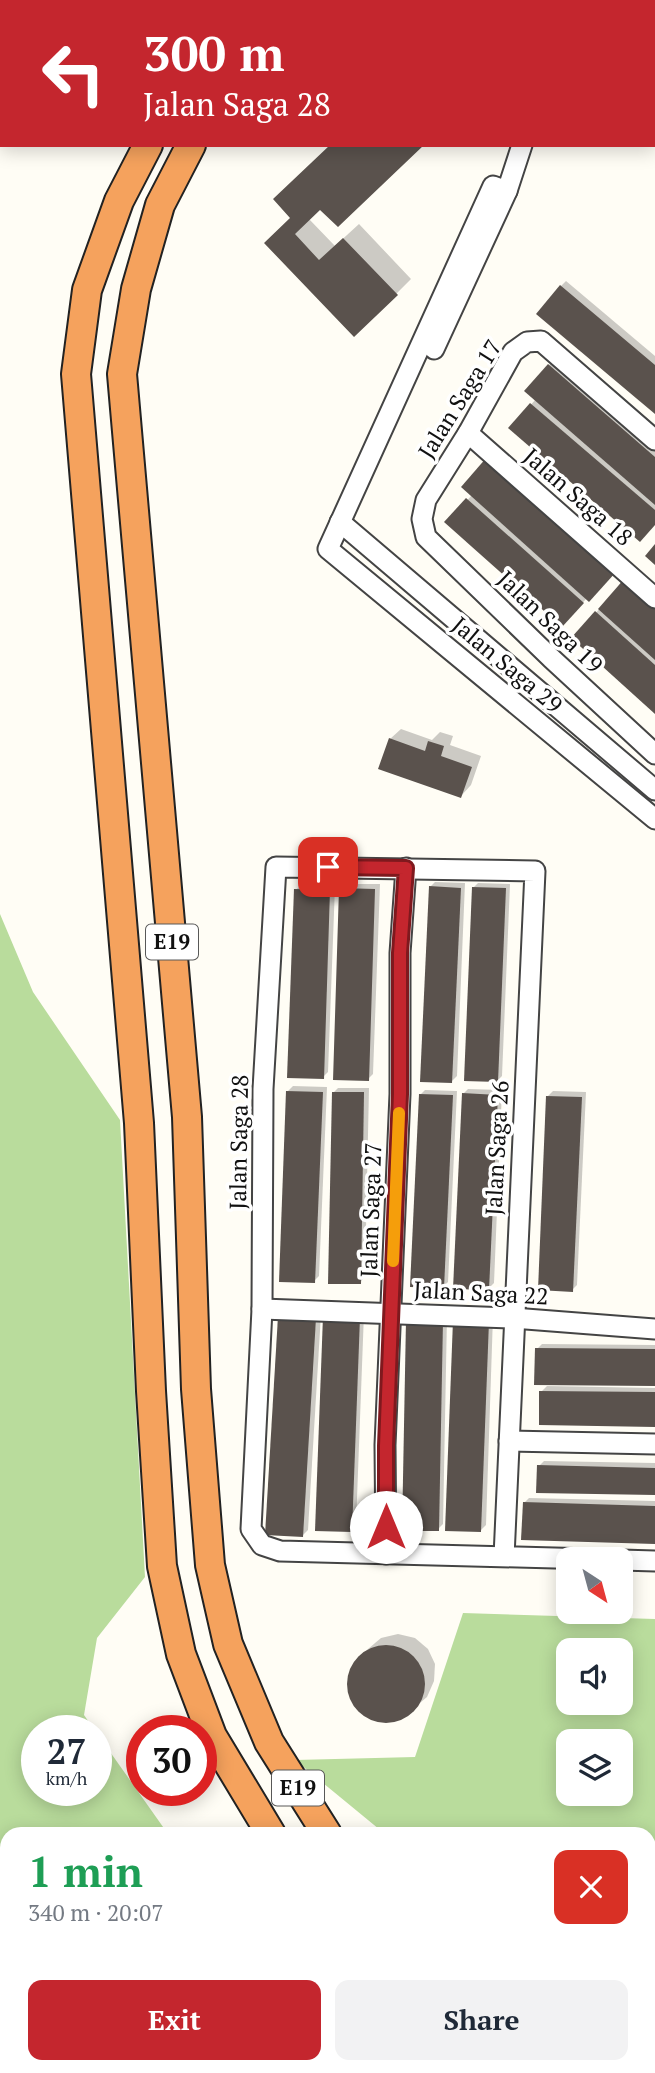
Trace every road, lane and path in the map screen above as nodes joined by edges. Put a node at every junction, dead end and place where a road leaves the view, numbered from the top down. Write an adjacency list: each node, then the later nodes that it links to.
1 (147, 147): 24 (highway, E19)
2 (190, 147): 25 (highway, E19)
3 (521, 147): 7 (street)
4 (468, 433): 5 (street, Jalan Saga 17); 6 (street, Jalan Saga 17); 8 (street, Jalan Saga 18)
5 (655, 440)
6 (422, 519): 9 (street, Jalan Saga 19)
7 (345, 527): 10 (street, Jalan Saga 29); 11 (street, Jalan Saga 29)
8 (655, 598)
9 (655, 754)
10 (655, 790)
11 (655, 819)
12 (406, 868): 13 (street, Jalan Saga 28); 14 (street, Jalan Saga 27); 15 (street, Jalan Saga 26)
13 (262, 1309): 14 (street, Jalan Saga 22); 19 (street, Jalan Saga 28)
14 (391, 1314): 15 (street, Jalan Saga 22); 19 (street, Jalan Saga 27)
15 (513, 1318): 16 (street, Jalan Saga 22); 17 (street, Jalan Saga 26)
16 (655, 1329)
17 (509, 1441): 18 (street); 20 (street, Jalan Saga 26)
18 (655, 1444)
19 (386, 1555): 20 (street)
20 (504, 1557): 21 (street)
21 (556, 1558)
22 (634, 1560): 23 (street)
23 (655, 1561)
24 (267, 1827)
25 (323, 1827)

